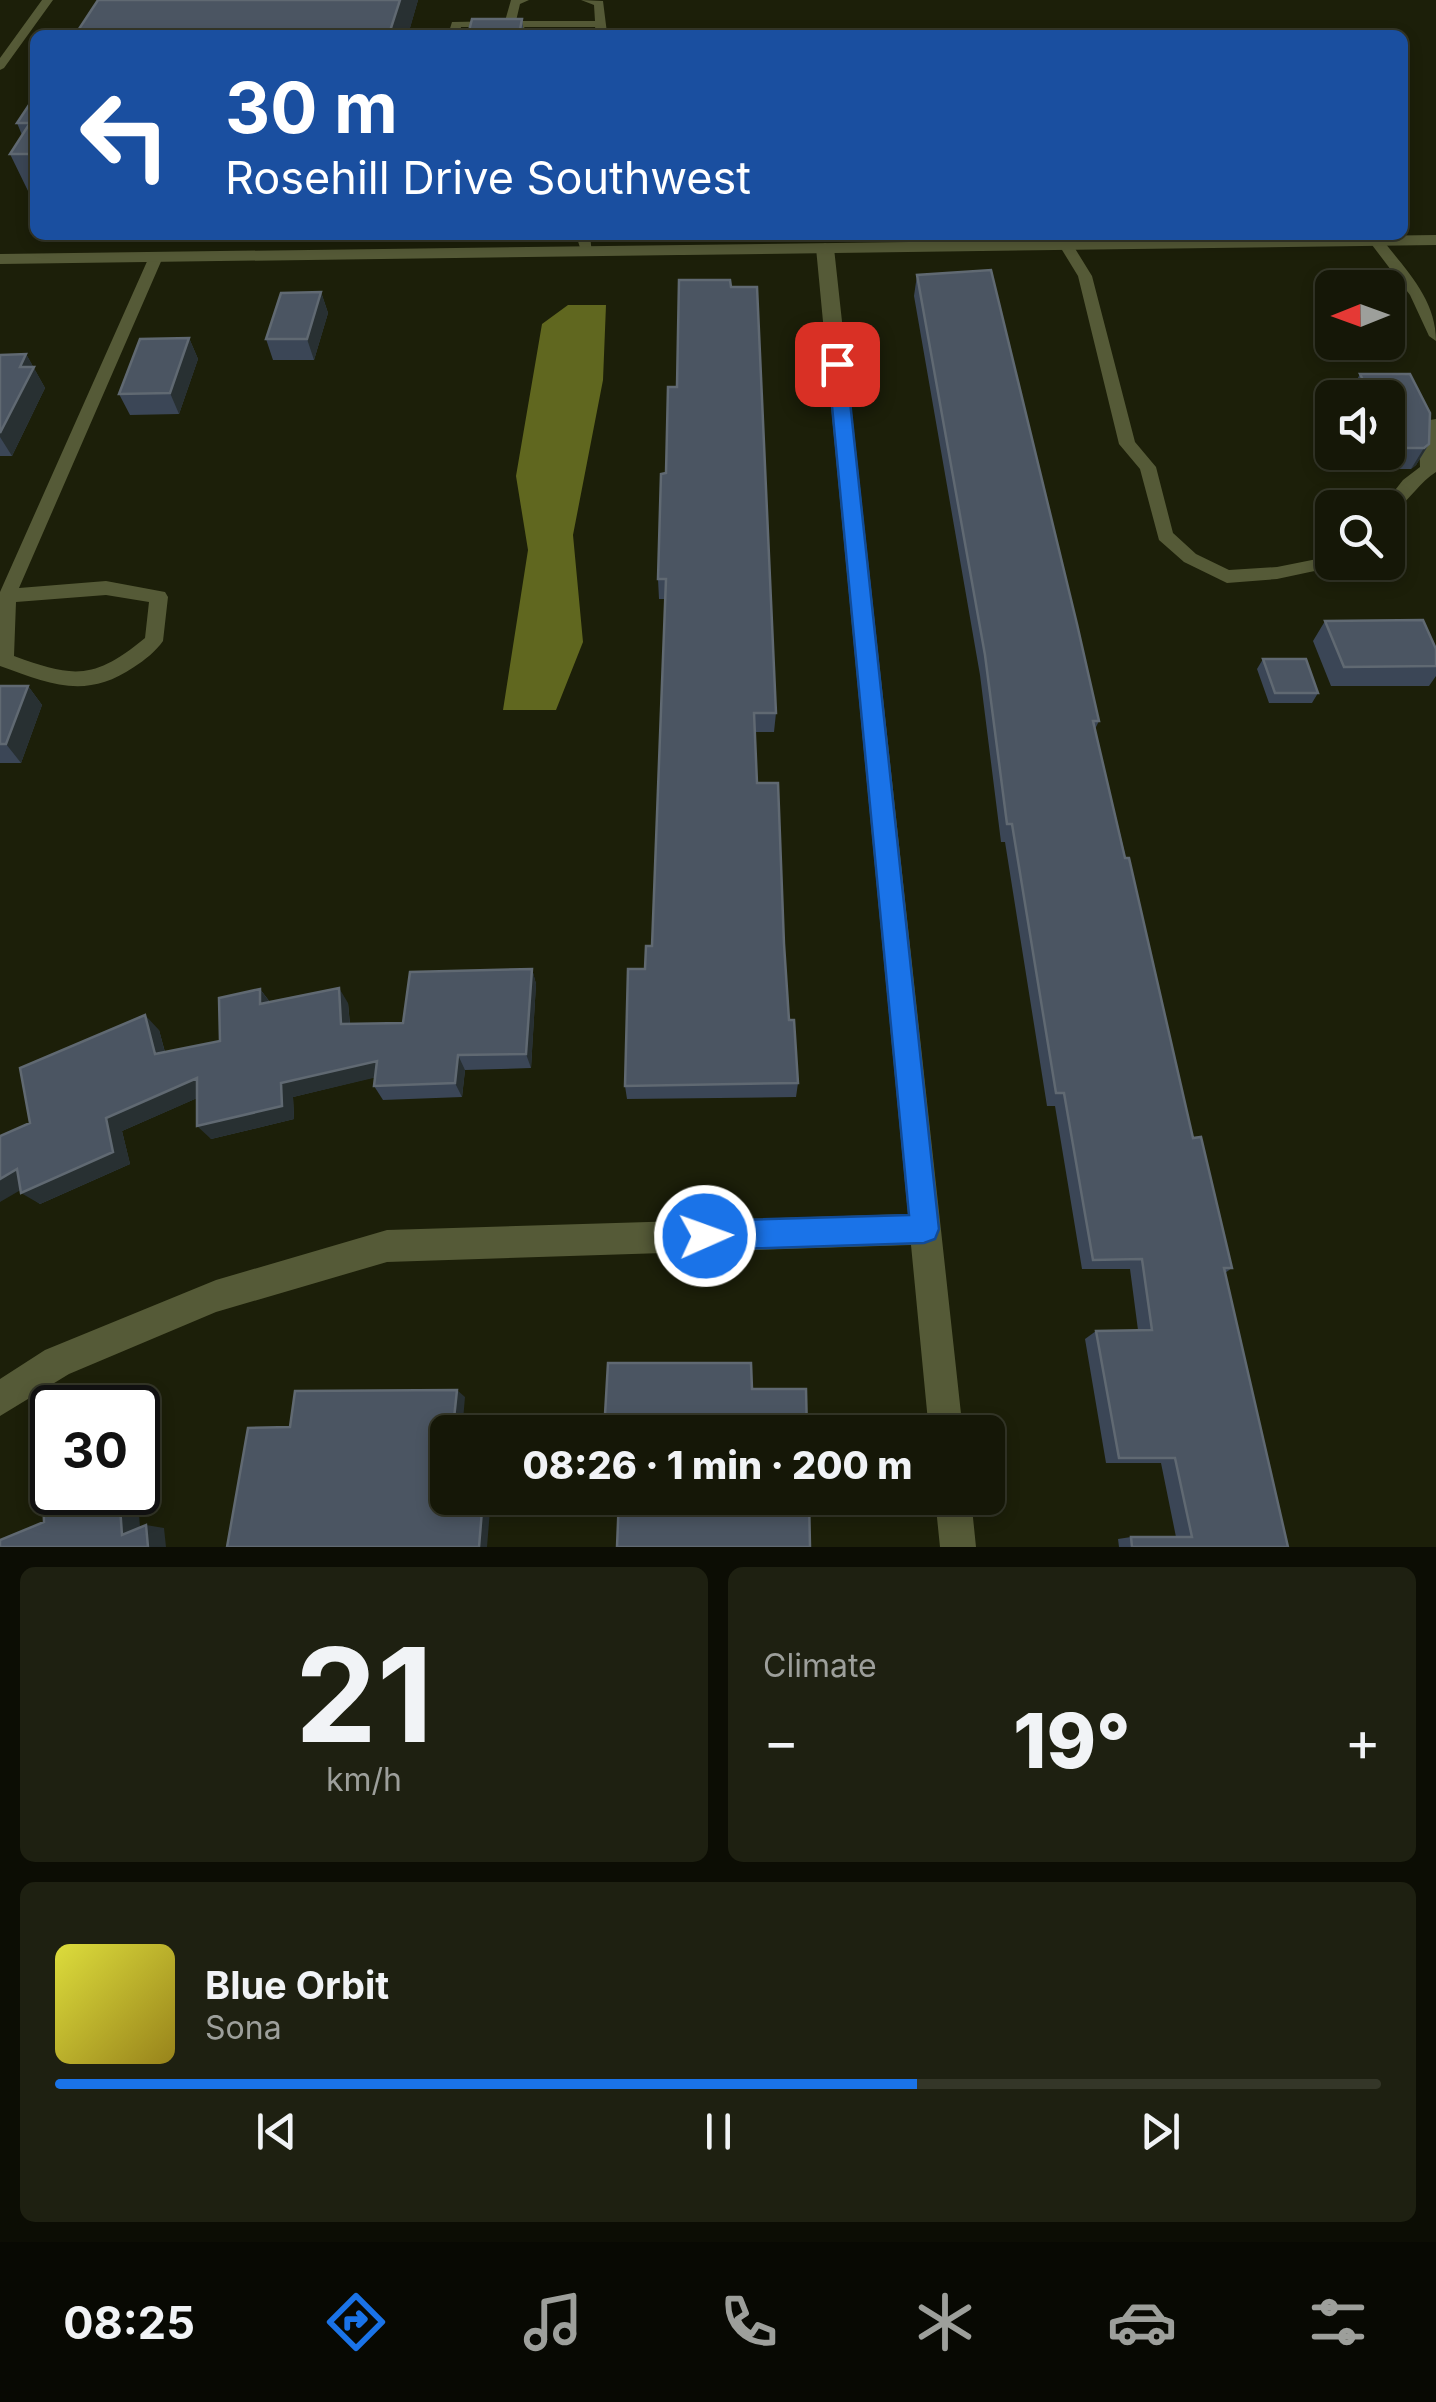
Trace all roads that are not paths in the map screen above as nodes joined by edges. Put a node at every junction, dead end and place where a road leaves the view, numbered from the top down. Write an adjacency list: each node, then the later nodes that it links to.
1 (48, 0): 8 (lane)
2 (524, 0): 4 (lane)
3 (586, 0): 5 (lane)
4 (510, 24): 5 (lane); 6 (lane); 7 (lane)
5 (602, 29)
6 (455, 30)
7 (520, 30)
8 (0, 66)
9 (1436, 240): 10 (street)
10 (1376, 241): 12 (street); 16 (lane)
11 (585, 243): 13 (street); 14 (street)
12 (1066, 245): 13 (street); 20 (lane)
13 (825, 248): 22 (street)
14 (156, 257): 15 (street); 21 (lane)
15 (0, 259)
16 (1436, 336)
17 (1436, 424): 18 (lane)
18 (1432, 467): 19 (lane)
19 (1405, 493)
20 (1315, 566)
21 (6, 596): 21 (lane)
22 (924, 1229): 23 (street); 24 (street)
23 (0, 1398)
24 (944, 1415)
25 (955, 1515): 26 (street)
26 (958, 1547)

